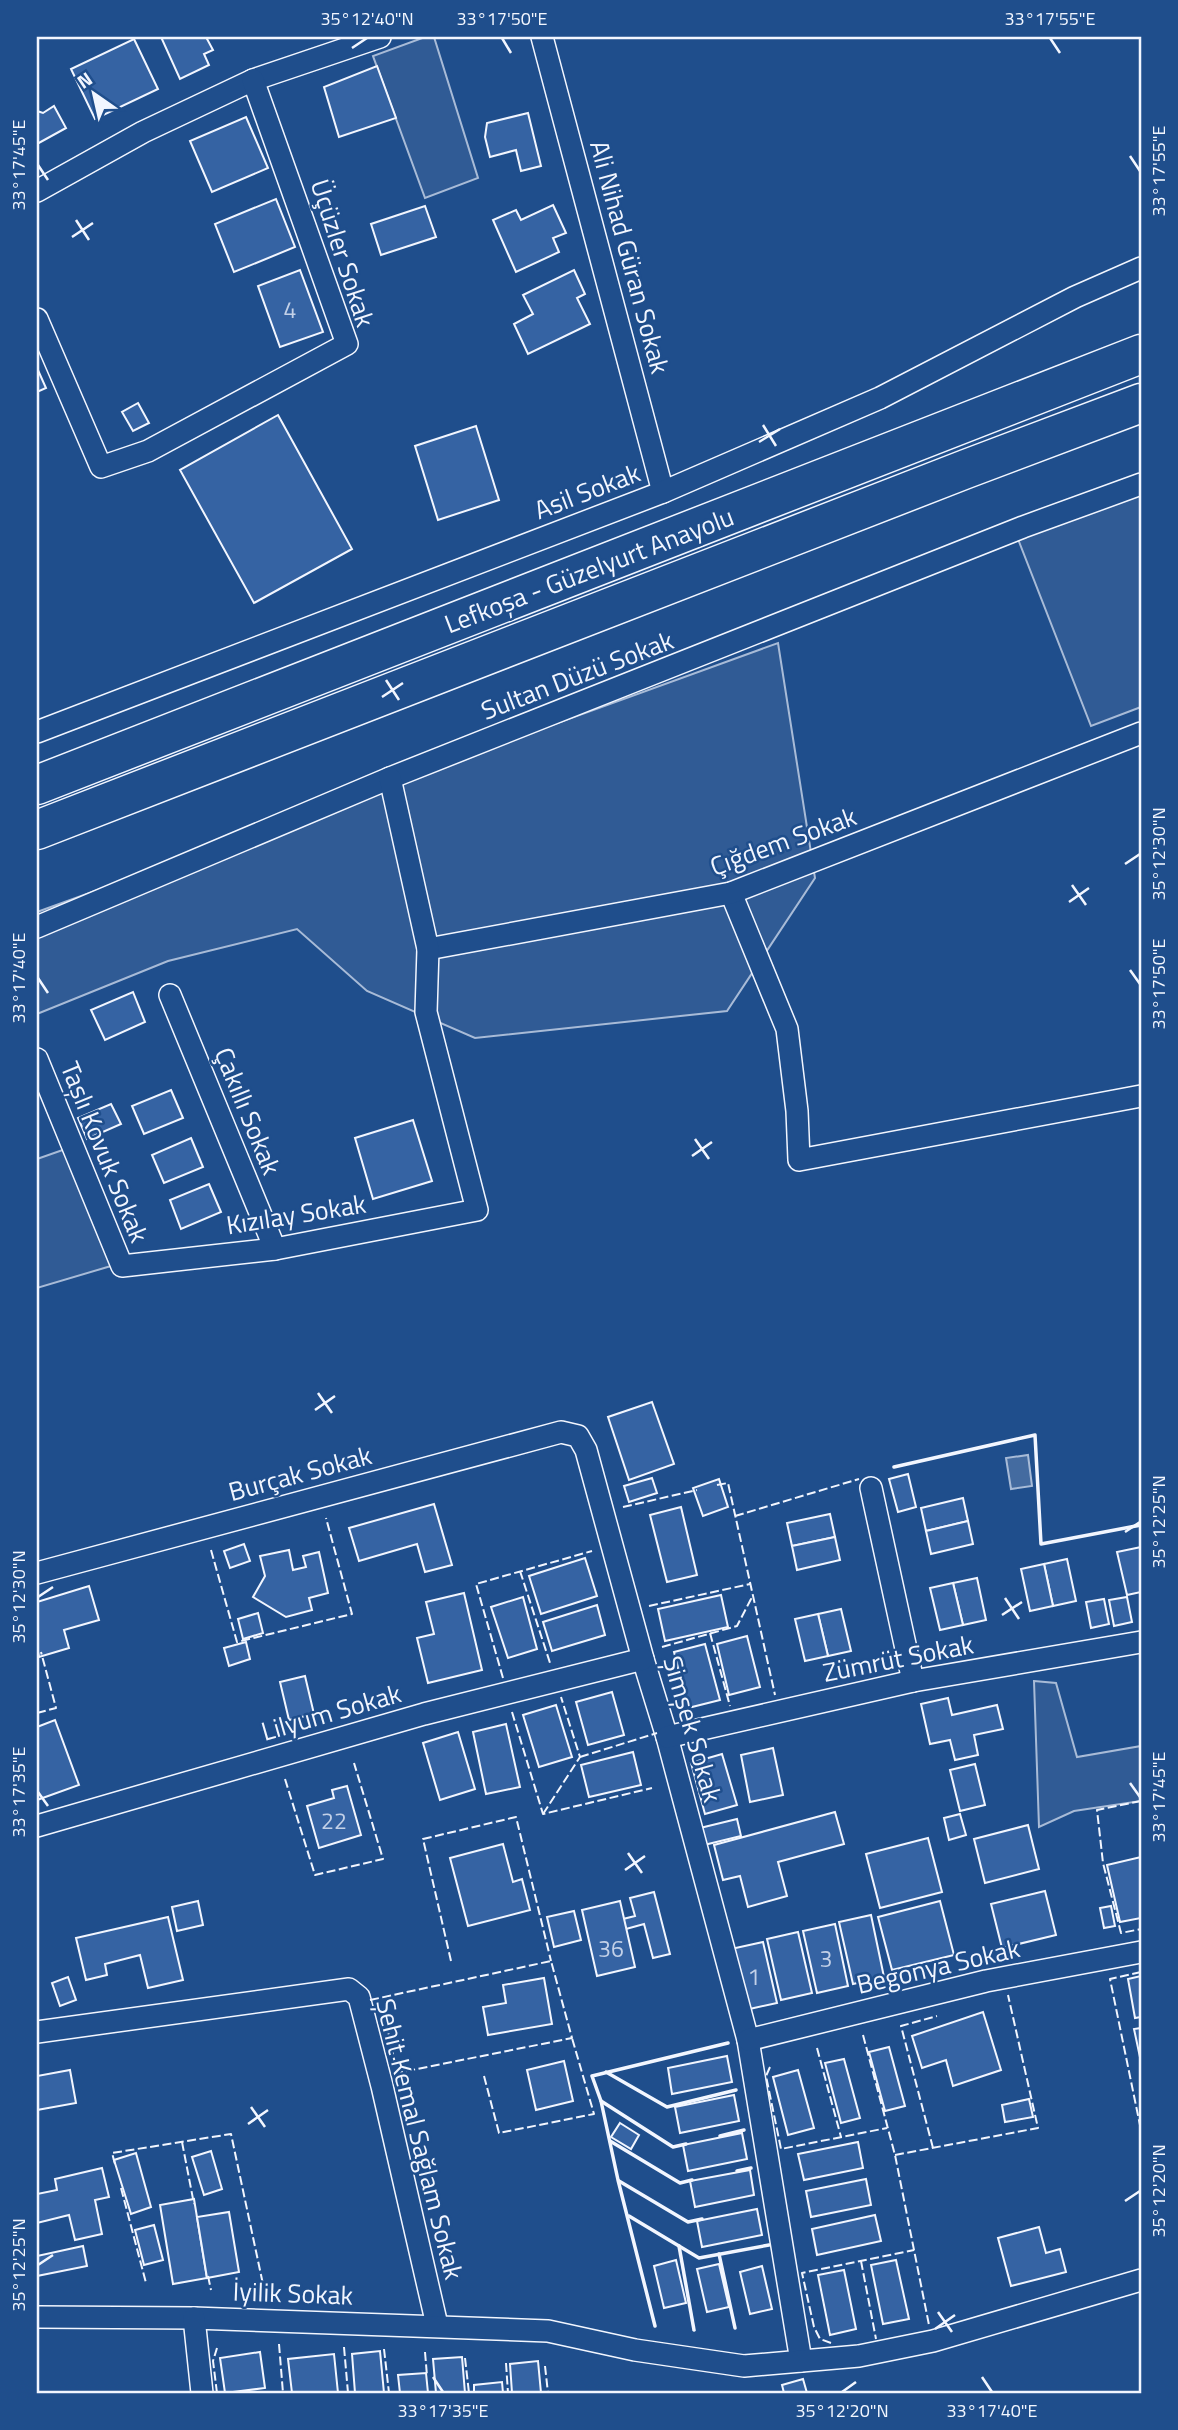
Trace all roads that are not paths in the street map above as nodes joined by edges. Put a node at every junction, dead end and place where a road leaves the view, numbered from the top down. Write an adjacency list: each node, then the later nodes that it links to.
1 (380, 37): 3 (street)
2 (542, 37): 10 (street, Ali Nihad Güran Sokak)
3 (253, 80): 4 (street); 6 (street, Üçüzler Sokak)
4 (37, 191)
5 (1141, 268): 10 (street, Asil Sokak)
6 (37, 319)
7 (1141, 354): 14 (highway, Lefkoşa - Güzelyurt Anayolu)
8 (1141, 403): 15 (highway, Lefkoşa - Güzelyurt Anayolu)
9 (1141, 484): 13 (street, Sultan Düzü Sokak)
10 (663, 492): 11 (street, Asil Sokak)
11 (37, 732)
12 (1141, 733): 16 (street, Çığdem Sokak)
13 (390, 778): 17 (street, Sultan Düzü Sokak); 18 (street)
14 (37, 785)
15 (37, 830)
16 (731, 893): 18 (street, Çığdem Sokak); 21 (street)
17 (37, 927)
18 (428, 949): 22 (street, Kızılay Sokak)
19 (170, 995): 22 (street, Çakıllı Sokak)
20 (37, 1059): 23 (street, Taşlı Kovuk Sokak)
21 (1141, 1096)
22 (275, 1249): 23 (street, Kızılay Sokak)
23 (122, 1266)
24 (578, 1436): 26 (street, Burçak Sokak); 28 (street, Şimşek Sokak)
25 (871, 1488): 29 (street)
26 (37, 1573)
27 (1141, 1642): 29 (street, Zümrüt Sokak)
28 (643, 1659): 30 (street, Şimşek Sokak); 31 (street, Lilyum Sokak)
29 (913, 1681): 30 (street, Zümrüt Sokak)
30 (667, 1737): 34 (street, Şimşek Sokak)
31 (37, 1826)
32 (1141, 1952): 34 (street, Begonya Sokak)
33 (37, 2032): 38 (street, Şehit Kemal Sağlam Sokak)
34 (748, 2040): 39 (street, Şimşek Sokak)
35 (1141, 2280): 39 (street, İyilik Sokak)
36 (37, 2317): 37 (street, İyilik Sokak)
37 (194, 2318): 38 (street, İyilik Sokak); 40 (street)
38 (437, 2325): 39 (street, İyilik Sokak)
39 (801, 2361)
40 (202, 2393)

